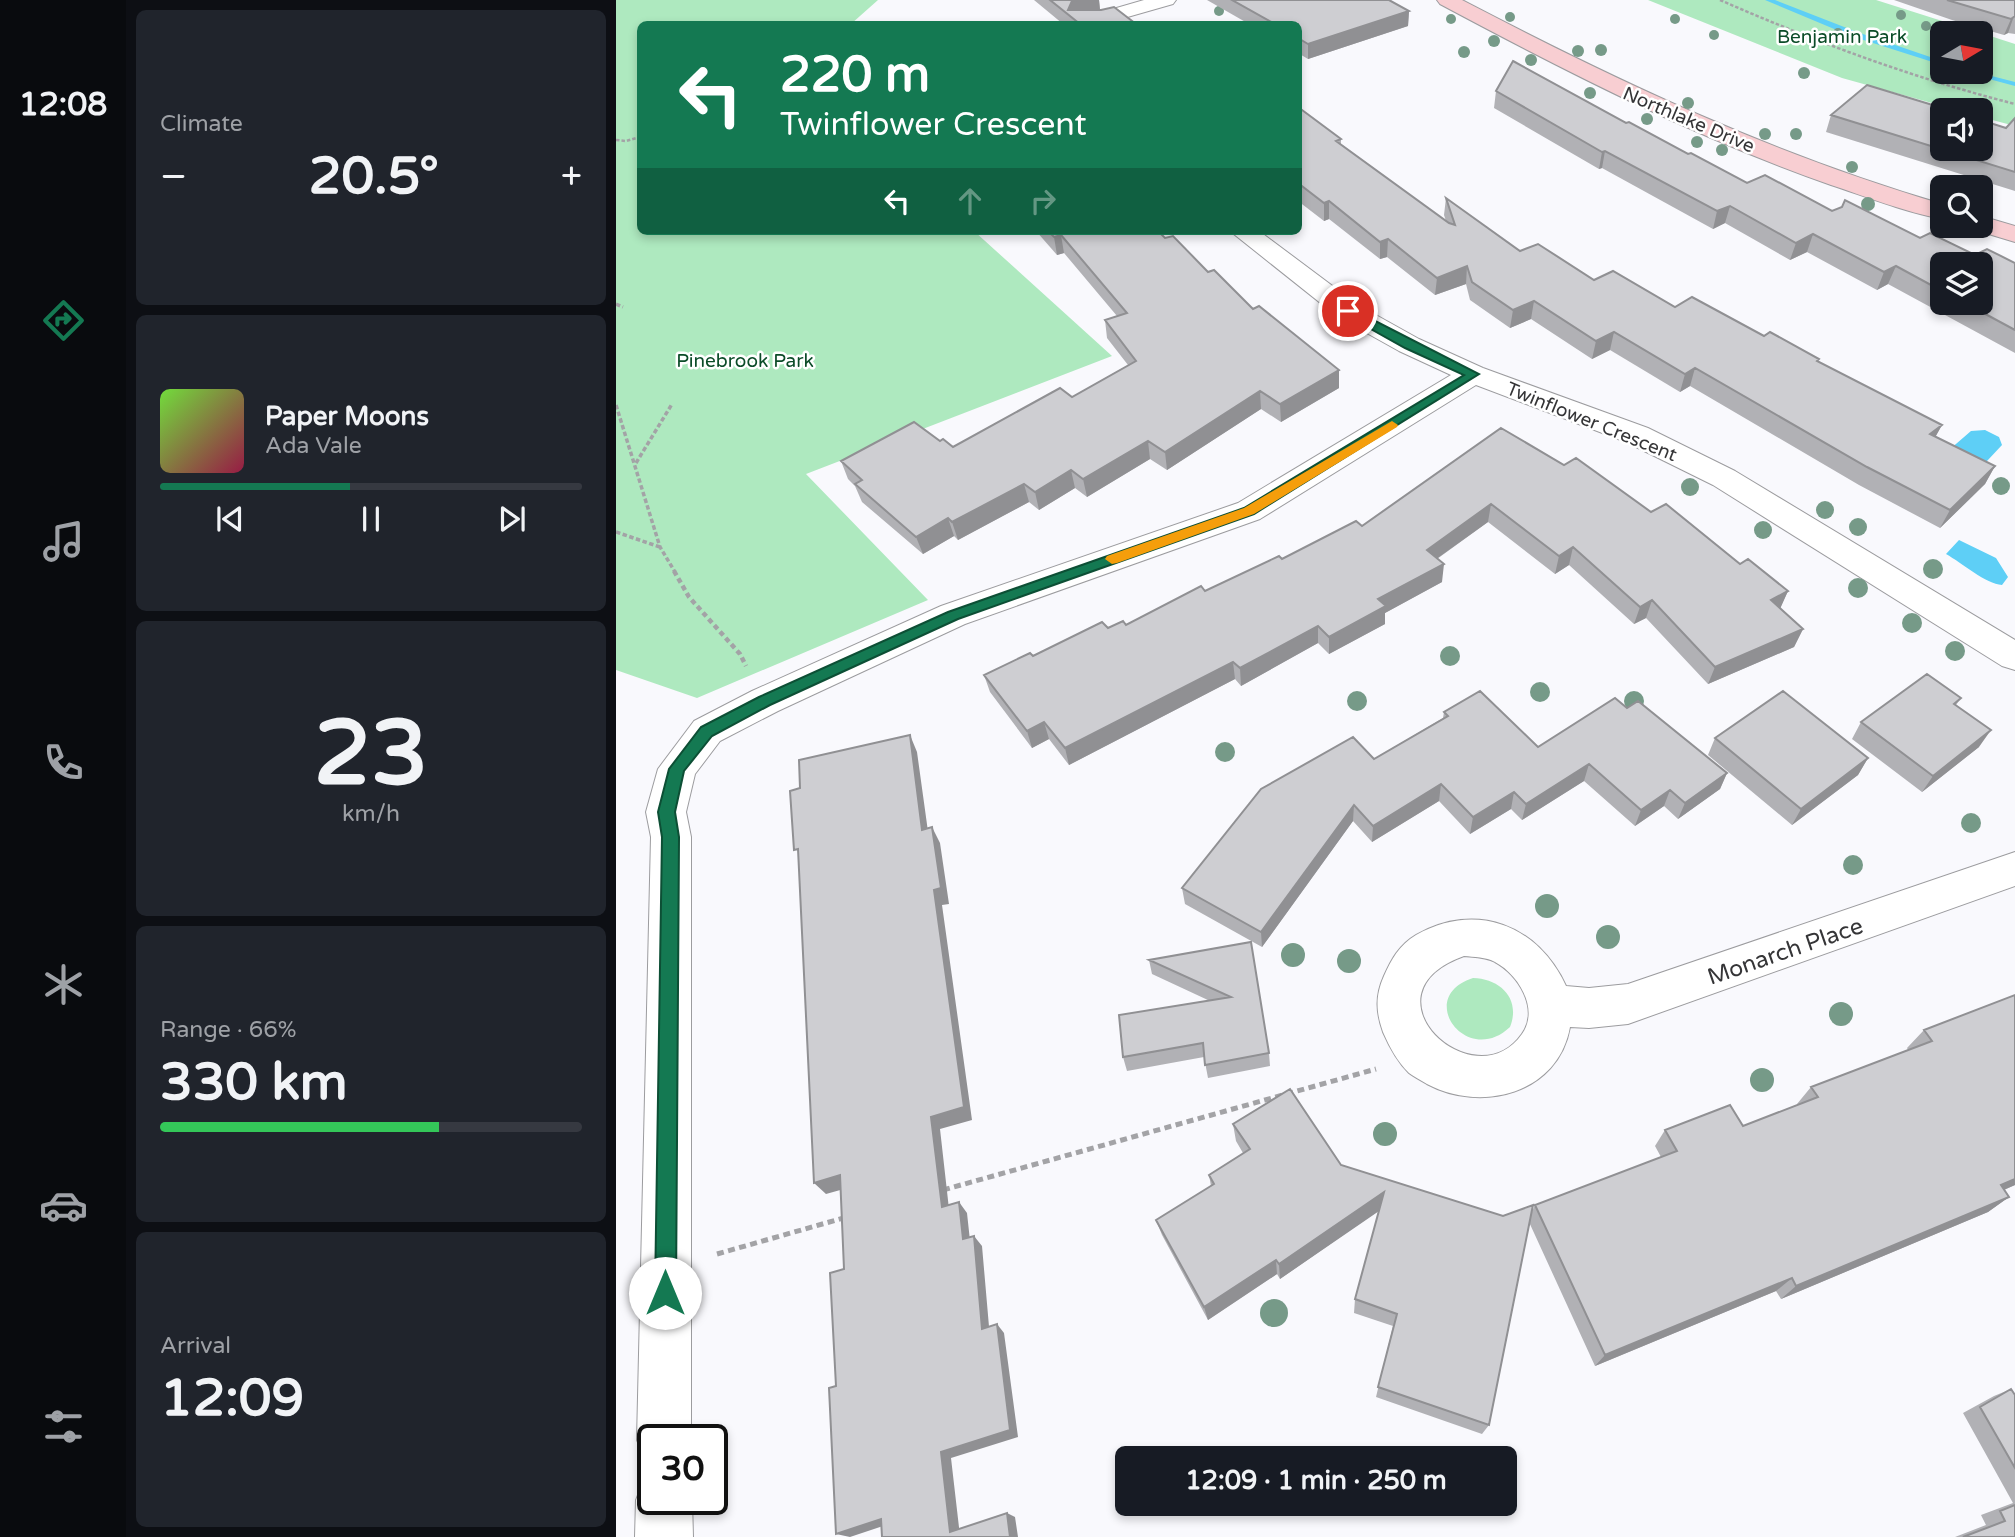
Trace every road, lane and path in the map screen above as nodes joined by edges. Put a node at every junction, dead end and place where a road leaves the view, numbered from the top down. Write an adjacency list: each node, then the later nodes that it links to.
1 (1166, 0): 4 (street)
2 (1447, 0): 8 (street, Northlake Drive)
3 (1720, 0): 5 (path)
4 (1092, 21)
5 (2015, 104)
6 (637, 138): 7 (path)
7 (616, 142)
8 (1930, 208)
9 (1993, 227): 10 (street)
10 (2015, 234)
11 (1247, 235): 14 (street, Twinflower Crescent)
12 (616, 304): 13 (path)
13 (623, 307)
14 (1473, 374): 20 (street, Twinflower Crescent); 21 (street)
15 (672, 404): 17 (path)
16 (616, 405): 17 (path)
17 (635, 463): 19 (path)
18 (616, 532): 19 (path)
19 (660, 547): 21 (path)
20 (2015, 657)
21 (765, 701): 27 (street)
22 (2015, 869): 23 (street, Monarch Place)
23 (1550, 1005): 24 (street); 24 (street)
24 (1420, 1054): 25 (path)
25 (932, 1194)
26 (852, 1216): 27 (path)
27 (665, 1268): 28 (street)
28 (664, 1424)
29 (664, 1515): 30 (street)
30 (664, 1537)

